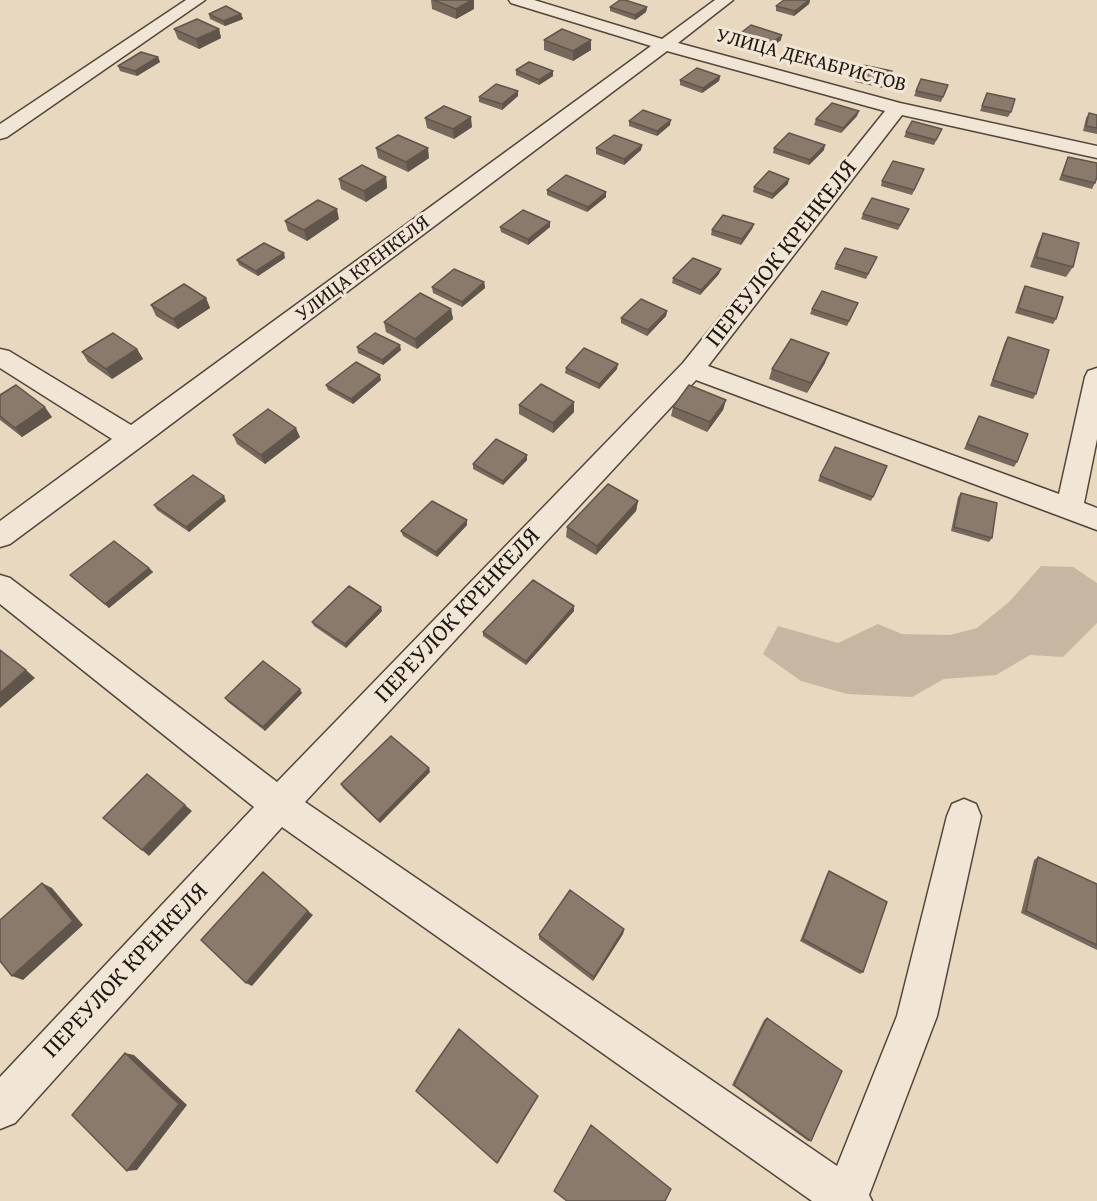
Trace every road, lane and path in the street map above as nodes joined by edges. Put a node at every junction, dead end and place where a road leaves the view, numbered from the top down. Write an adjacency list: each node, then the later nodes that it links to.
1 (197, 0): 6 (street)
2 (518, 0): 4 (street, УЛИЦА ДЕКАБРИСТОВ)
3 (724, 0): 4 (street, УЛИЦА КРЕНКЕЛЯ)
4 (665, 45): 5 (street, УЛИЦА ДЕКАБРИСТОВ); 11 (street, УЛИЦА КРЕНКЕЛЯ)
5 (897, 108): 7 (street, УЛИЦА ДЕКАБРИСТОВ); 9 (street, ПЕРЕУЛОК КРЕНКЕЛЯ)
6 (0, 133)
7 (1097, 152)
8 (0, 357): 11 (street)
9 (692, 369): 12 (street); 16 (street, ПЕРЕУЛОК КРЕНКЕЛЯ)
10 (1097, 377): 12 (street)
11 (133, 439): 14 (street, УЛИЦА КРЕНКЕЛЯ)
12 (1069, 509): 13 (street)
13 (1097, 519)
14 (0, 536)
15 (0, 587): 16 (street)
16 (279, 805): 18 (street, ПЕРЕУЛОК КРЕНКЕЛЯ); 19 (street)
17 (964, 816): 19 (street)
18 (0, 1108)
19 (847, 1200)

